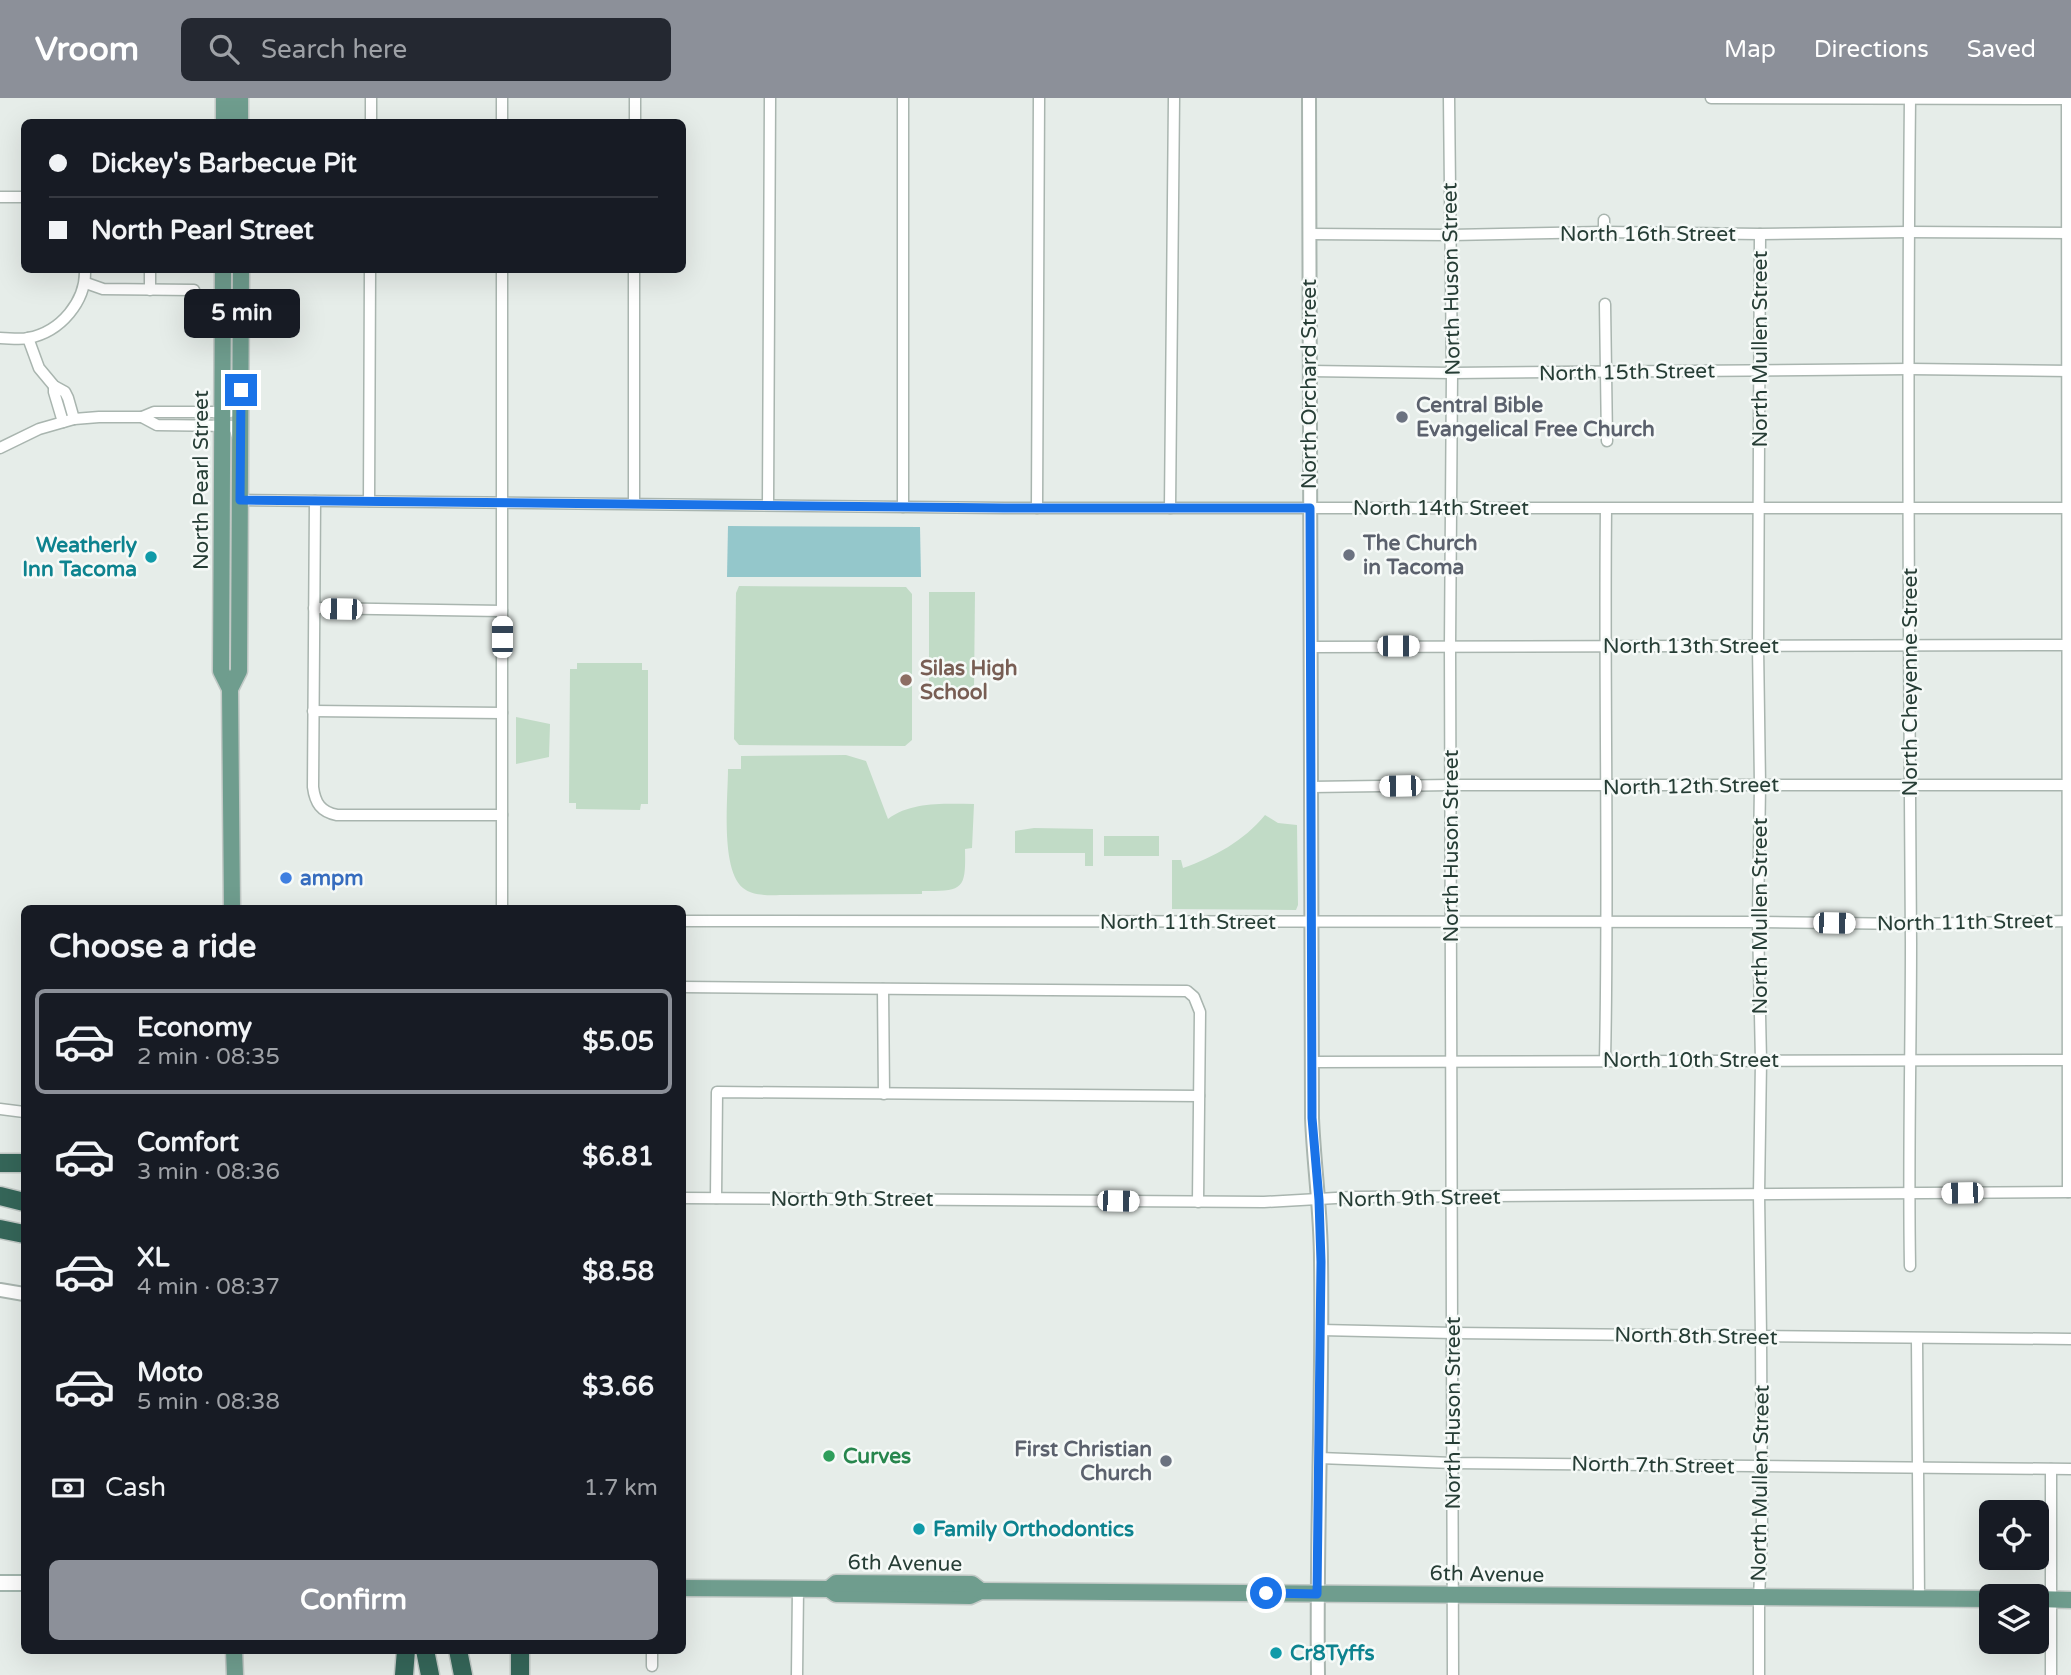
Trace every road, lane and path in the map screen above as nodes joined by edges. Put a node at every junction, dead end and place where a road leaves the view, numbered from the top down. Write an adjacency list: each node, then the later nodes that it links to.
1 (225, 98): 15 (main road)
2 (240, 98): 16 (main road)
3 (371, 98): 17 (street)
4 (502, 98): 18 (street)
5 (635, 98): 19 (street)
6 (770, 98): 60 (street)
7 (903, 98): 61 (street)
8 (1039, 98): 64 (street)
9 (1174, 98): 65 (street)
10 (1308, 98): 26 (street, North Orchard Street)
11 (1449, 98): 28 (street, North Huson Street)
12 (1711, 98): 13 (street)
13 (1910, 98): 14 (street); 24 (street, North Cheyenne Street)
14 (2068, 99): 25 (street)
15 (224, 119)
16 (240, 119)
17 (371, 119)
18 (502, 119)
19 (635, 119)
20 (0, 197): 21 (street)
21 (21, 197)
22 (1604, 220): 23 (street)
23 (1604, 232): 27 (street, North 16th Street); 28 (street, North 16th Street)
24 (1908, 232): 25 (street, North 16th Street); 27 (street, North 16th Street); 42 (street, North Cheyenne Street)
25 (2069, 233): 45 (street)
26 (1309, 234): 28 (street, North 16th Street); 44 (street, North Orchard Street)
27 (1760, 234): 43 (street, North Mullen Street)
28 (1451, 235): 46 (street, North Huson Street)
29 (85, 273): 36 (street)
30 (150, 273): 37 (street)
31 (223, 273): 49 (main road, North Pearl Street)
32 (241, 273): 48 (main road, North Pearl Street)
33 (370, 273): 57 (street)
34 (502, 273): 58 (street)
35 (634, 273): 59 (street)
36 (86, 283): 37 (street); 41 (street)
37 (150, 290): 38 (street)
38 (194, 290)
39 (1605, 304): 47 (street)
40 (0, 338): 41 (street)
41 (28, 338): 50 (street)
42 (1910, 369): 43 (street, North 15th Street); 45 (street, North 15th Street); 63 (street, North Cheyenne Street)
43 (1759, 370): 47 (street, North 15th Street); 62 (street, North Mullen Street)
44 (1309, 371): 46 (street, North 15th Street); 66 (street, North Orchard Street)
45 (2069, 372): 67 (street)
46 (1452, 373): 47 (street, North 15th Street); 68 (street, North Huson Street)
47 (1606, 373): 51 (street)
48 (241, 390): 49 (street); 53 (main road, North Pearl Street)
49 (222, 419): 50 (street); 53 (street); 54 (main road, North Pearl Street)
50 (69, 421): 52 (street)
51 (1607, 441)
52 (0, 448)
53 (240, 453): 55 (main road, North Pearl Street)
54 (222, 500): 55 (street, North 14th Street); 78 (main road, North Pearl Street)
55 (240, 500): 56 (street, North 14th Street); 78 (main road, North Pearl Street)
56 (315, 501): 57 (street, North 14th Street); 70 (street)
57 (369, 501): 58 (street, North 14th Street)
58 (502, 502): 59 (street, North 14th Street); 71 (street)
59 (634, 503): 60 (street, North 14th Street)
60 (768, 505): 61 (street, North 14th Street)
61 (903, 507): 64 (street, North 14th Street)
62 (1759, 507): 63 (street, North 14th Street); 69 (street, North 14th Street); 76 (street, North Mullen Street)
63 (1910, 507): 67 (street, North 14th Street); 77 (street, North Cheyenne Street)
64 (1037, 508): 65 (street, North 14th Street)
65 (1170, 508): 66 (street, North 14th Street)
66 (1310, 508): 68 (street, North 14th Street); 73 (street, North Orchard Street)
67 (2069, 508): 72 (street)
68 (1451, 509): 69 (street, North 14th Street); 74 (street, North Huson Street)
69 (1606, 509): 75 (street)
70 (314, 608): 71 (street); 79 (street)
71 (502, 611): 80 (street)
72 (2069, 645): 77 (street, North 13th Street); 84 (street)
73 (1310, 646): 74 (street, North 13th Street); 86 (street, North Orchard Street)
74 (1450, 646): 75 (street, North 13th Street); 81 (street, North Huson Street)
75 (1605, 646): 76 (street, North 13th Street); 85 (street)
76 (1758, 646): 77 (street, North 13th Street); 82 (street, North Mullen Street)
77 (1909, 646): 83 (street, North Cheyenne Street)
78 (230, 690): 88 (main road, North Pearl Street)
79 (313, 711): 80 (street); 87 (street)
80 (502, 713): 87 (street)
81 (1451, 785): 85 (street, North 12th Street); 86 (street, North 12th Street); 92 (street, North Huson Street)
82 (1760, 785): 83 (street, North 12th Street); 85 (street, North 12th Street); 93 (street, North Mullen Street)
83 (1909, 785): 84 (street, North 12th Street); 96 (street, North Cheyenne Street)
84 (2069, 785): 91 (street)
85 (1606, 787): 95 (street)
86 (1311, 788): 94 (street, North Orchard Street)
87 (502, 815): 89 (street)
88 (232, 905)
89 (502, 905)
90 (686, 921): 94 (street, North 11th Street)
91 (2069, 921): 96 (street, North 11th Street); 101 (street)
92 (1451, 922): 94 (street, North 11th Street); 95 (street, North 11th Street); 102 (street, North Huson Street)
93 (1758, 922): 95 (street, North 11th Street); 96 (street, North 11th Street); 103 (street, North Mullen Street)
94 (1311, 923): 104 (street, North Orchard Street)
95 (1608, 923): 99 (street)
96 (1911, 924): 100 (street, North Cheyenne Street)
97 (686, 986): 98 (street)
98 (883, 989): 105 (street); 106 (street)
99 (1605, 1060): 102 (street, North 10th Street); 103 (street, North 10th Street)
100 (1911, 1060): 101 (street, North 10th Street); 103 (street, North 10th Street); 113 (street, North Cheyenne Street)
101 (2069, 1060): 111 (street)
102 (1450, 1061): 104 (street, North 10th Street); 115 (street, North Huson Street)
103 (1761, 1061): 112 (street, North Mullen Street)
104 (1311, 1062): 118 (street, North Orchard Street)
105 (884, 1094): 106 (street); 117 (street)
106 (1199, 1096): 120 (street)
107 (0, 1109): 108 (street)
108 (21, 1112)
109 (0, 1163): 110 (highway)
110 (21, 1163)
111 (2069, 1192): 113 (street, North 9th Street)
112 (1759, 1194): 113 (street, North 9th Street); 115 (street, North 9th Street); 128 (street, North Mullen Street)
113 (1909, 1194): 123 (street, North Cheyenne Street)
114 (0, 1196): 119 (highway)
115 (1451, 1196): 118 (street, North 9th Street); 127 (street, North Huson Street)
116 (686, 1198): 117 (street, North 9th Street)
117 (716, 1198): 120 (street, North 9th Street)
118 (1319, 1200): 120 (street, North 9th Street); 126 (street, North Orchard Street)
119 (21, 1201)
120 (1198, 1202)
121 (0, 1229): 122 (highway)
122 (21, 1233)
123 (1910, 1266)
124 (0, 1290): 125 (street)
125 (21, 1294)
126 (1321, 1330): 127 (street, North 8th Street); 131 (street, North Orchard Street)
127 (1453, 1333): 128 (street, North 8th Street); 132 (street, North Huson Street)
128 (1762, 1336): 129 (street, North 8th Street); 133 (street, North Mullen Street)
129 (1917, 1339): 130 (street, North 8th Street); 134 (street)
130 (2071, 1339)
131 (1319, 1458): 132 (street, North 7th Street); 142 (street, North Orchard Street)
132 (1453, 1463): 133 (street, North 7th Street); 143 (street, North Huson Street)
133 (1761, 1466): 134 (street, North 7th Street); 144 (street, North Mullen Street)
134 (1917, 1468): 135 (street, North 7th Street); 145 (street)
135 (2051, 1469): 136 (street, North 7th Street); 139 (street)
136 (2071, 1469)
137 (0, 1583): 138 (main road)
138 (21, 1583)
139 (2045, 1584)
140 (686, 1588): 141 (main road, 6th Avenue)
141 (797, 1589): 142 (main road, 6th Avenue); 162 (street)
142 (1317, 1594): 143 (main road, 6th Avenue); 163 (street, North Orchard Street)
143 (1453, 1595): 144 (main road, 6th Avenue); 164 (street, North Huson Street)
144 (1759, 1598): 145 (main road, 6th Avenue); 165 (street, North Mullen Street)
145 (1919, 1599): 146 (main road, 6th Avenue)
146 (1979, 1599)
147 (2049, 1599): 148 (main road)
148 (2071, 1600)
149 (2049, 1653): 166 (street)
150 (234, 1654): 157 (main road)
151 (406, 1654): 158 (highway)
152 (426, 1654): 159 (highway)
153 (459, 1654): 160 (highway)
154 (520, 1654): 161 (highway)
155 (652, 1654): 156 (street)
156 (652, 1666)
157 (236, 1675)
158 (404, 1675)
159 (430, 1675)
160 (463, 1675)
161 (520, 1675)
162 (797, 1675)
163 (1318, 1675)
164 (1453, 1675)
165 (1759, 1675)
166 (2051, 1675)

